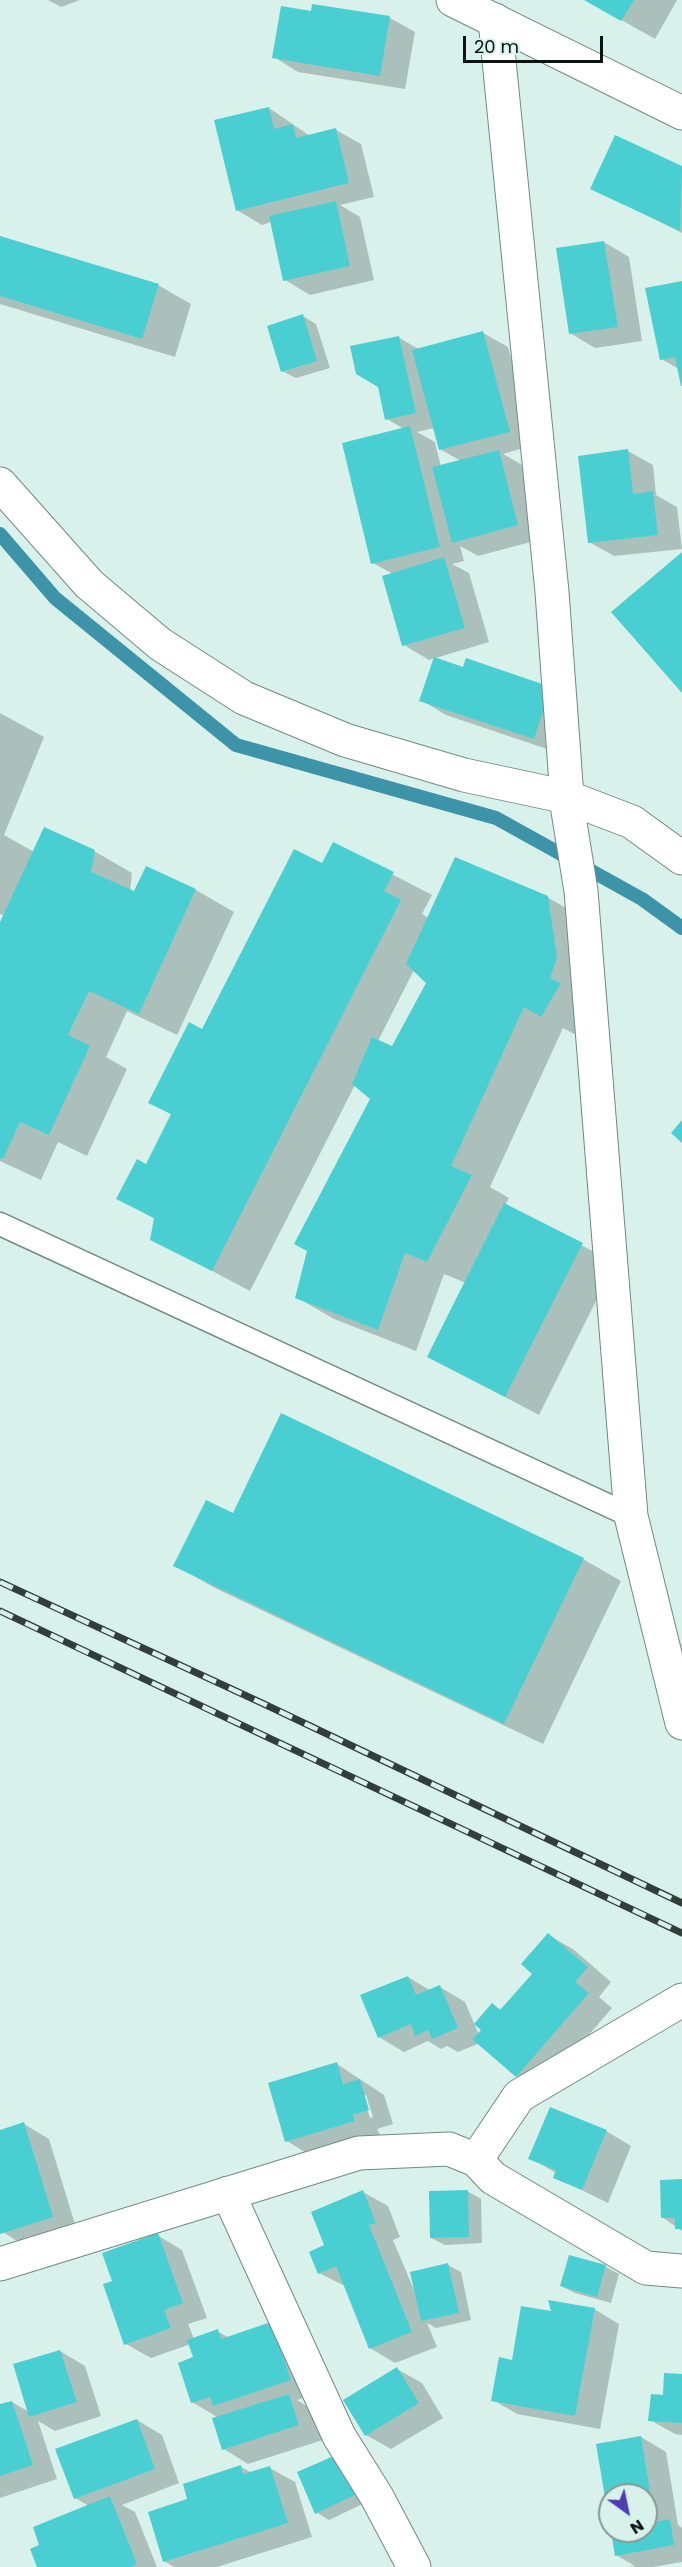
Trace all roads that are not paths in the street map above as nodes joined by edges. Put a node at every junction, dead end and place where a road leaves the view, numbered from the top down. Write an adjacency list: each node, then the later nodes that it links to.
1 (453, 0): 2 (street)
2 (495, 20): 3 (street); 5 (street)
3 (682, 113)
4 (0, 484): 5 (street)
5 (567, 804): 6 (street); 8 (street)
6 (682, 858)
7 (0, 1224): 8 (lane)
8 (631, 1516): 9 (street)
9 (682, 1723)
10 (682, 2000): 11 (street)
11 (476, 2160): 12 (street); 14 (street)
12 (228, 2193): 13 (street); 15 (street)
13 (0, 2264)
14 (682, 2271)
15 (414, 2567)

